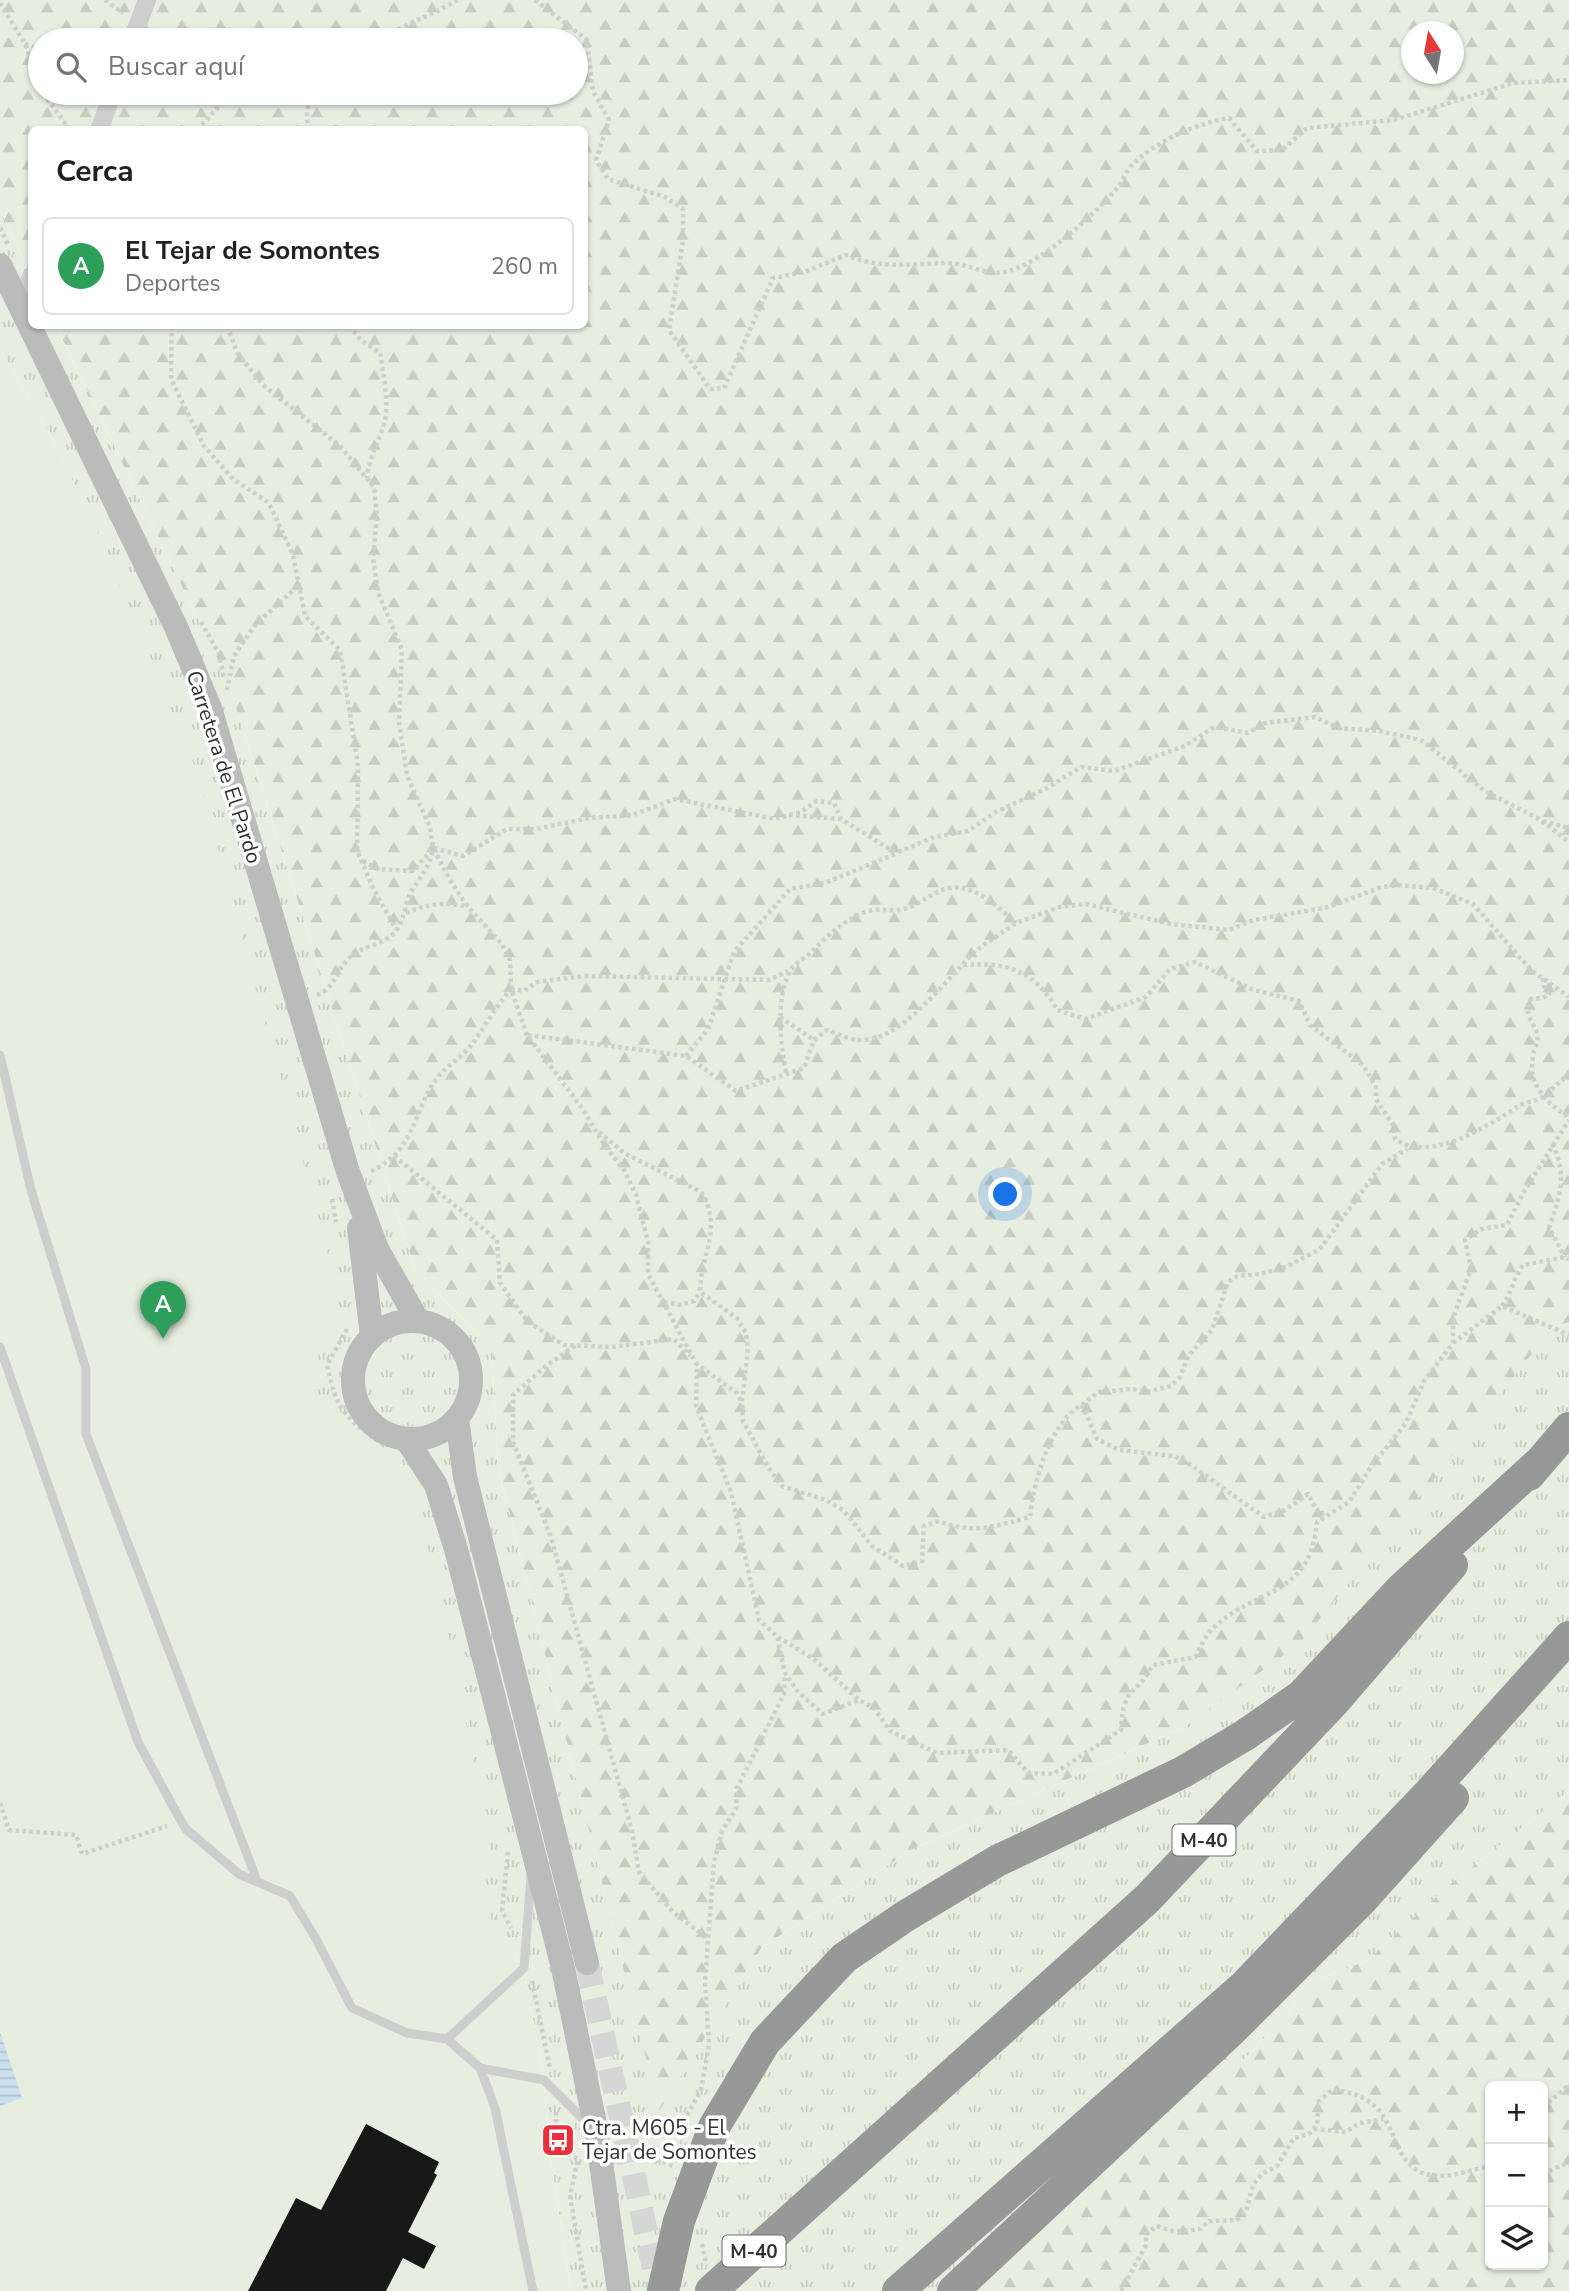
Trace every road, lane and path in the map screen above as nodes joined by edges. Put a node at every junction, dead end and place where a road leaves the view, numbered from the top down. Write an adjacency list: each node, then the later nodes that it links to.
1 (147, 0): 5 (street)
2 (458, 0): 6 (path)
3 (535, 0): 7 (path)
4 (0, 3): 8 (path)
5 (136, 28)
6 (400, 28)
7 (571, 28)
8 (25, 44): 9 (path); 11 (path)
9 (28, 45)
10 (588, 48): 12 (path)
11 (28, 52)
12 (1569, 80)
13 (52, 105): 17 (path)
14 (108, 105): 18 (street)
15 (220, 105): 19 (path)
16 (309, 105): 20 (path)
17 (68, 126)
18 (101, 126)
19 (201, 126)
20 (308, 126)
21 (0, 265): 23 (street, Carretera de El Pardo)
22 (28, 283): 23 (street)
23 (18, 303): 24 (street, Carretera de El Pardo)
24 (28, 324)
25 (31, 329): 50 (street, Carretera de El Pardo)
26 (172, 329): 30 (path)
27 (228, 329): 29 (path)
28 (352, 329): 29 (path)
29 (367, 479): 37 (path)
30 (298, 586): 31 (path); 39 (path)
31 (227, 691)
32 (788, 815): 33 (path); 33 (path); 37 (path)
33 (841, 819): 38 (path)
34 (1539, 819): 35 (path); 36 (path); 38 (path)
35 (1569, 828)
36 (1569, 842)
37 (433, 848): 39 (path); 40 (path); 41 (path)
38 (896, 853): 47 (path)
39 (360, 859): 43 (path)
40 (468, 907): 41 (path); 48 (path)
41 (405, 914): 43 (path)
42 (1016, 923): 44 (path); 45 (path); 46 (path)
43 (397, 929): 50 (path)
44 (963, 965): 53 (path); 62 (path)
45 (790, 970): 47 (path); 51 (path)
46 (1543, 978): 49 (path); 58 (path)
47 (723, 979): 48 (path); 55 (path)
48 (511, 989): 52 (path); 63 (path)
49 (1569, 997)
50 (296, 1003): 64 (street, Carretera de El Pardo)
51 (780, 1017): 53 (path); 56 (path)
52 (527, 1035): 55 (path); 59 (path)
53 (814, 1040): 56 (path)
54 (0, 1055): 94 (lane)
55 (686, 1056): 56 (path)
56 (786, 1072)
57 (1569, 1075): 58 (path)
58 (1542, 1098): 60 (path); 62 (path)
59 (582, 1108): 67 (path); 68 (path)
60 (1569, 1119): 61 (path)
61 (1552, 1144): 66 (path); 74 (path)
62 (1408, 1148): 79 (path)
63 (394, 1156): 64 (path); 75 (path)
64 (348, 1172): 65 (path); 71 (street, Carretera de El Pardo); 73 (street, Carretera de El Pardo)
65 (336, 1223)
66 (1567, 1258): 69 (path)
67 (700, 1292): 68 (path); 78 (path)
68 (663, 1302): 77 (path)
69 (1502, 1306): 72 (path); 74 (path)
70 (354, 1317): 82 (path)
71 (418, 1321): 73 (street); 80 (street)
72 (1569, 1335)
73 (372, 1336): 82 (street)
74 (1453, 1343): 84 (path)
75 (576, 1346): 77 (path); 95 (path)
76 (0, 1347): 91 (lane)
77 (697, 1364): 78 (path); 85 (path)
78 (742, 1402): 79 (path)
79 (1082, 1405): 84 (path)
80 (457, 1419): 82 (street); 97 (street)
81 (1569, 1428): 83 (highway, M-40)
82 (397, 1443): 93 (street)
83 (1542, 1460): 113 (highway, M-40); 118 (highway)
84 (1331, 1511): 89 (path)
85 (777, 1636): 88 (path); 89 (path)
86 (1569, 1637): 119 (highway)
87 (1569, 1668): 120 (highway)
88 (785, 1673): 89 (path); 95 (path)
89 (859, 1700)
90 (0, 1802): 91 (path)
91 (181, 1821): 94 (lane)
92 (506, 1844): 96 (path)
93 (533, 1854): 96 (lane); 106 (street)
94 (256, 1878): 98 (lane)
95 (707, 1938): 103 (path)
96 (526, 1956): 98 (lane); 101 (path)
97 (587, 1964)
98 (447, 2039): 99 (lane)
99 (480, 2068): 101 (lane); 115 (lane)
100 (1569, 2085): 102 (path)
101 (555, 2092): 106 (lane); 116 (path)
102 (1548, 2103)
103 (687, 2115)
104 (1383, 2119): 105 (path); 105 (path); 109 (path)
105 (1314, 2129): 114 (path)
106 (597, 2134): 117 (street)
107 (1569, 2162): 111 (path)
108 (611, 2163): 110 (path)
109 (1485, 2166)
110 (677, 2168)
111 (1548, 2172)
112 (702, 2242): 113 (path)
113 (709, 2279)
114 (1123, 2289)
115 (533, 2291)
116 (586, 2291)
117 (619, 2291)
118 (663, 2291)
119 (898, 2291)
120 (953, 2291)

